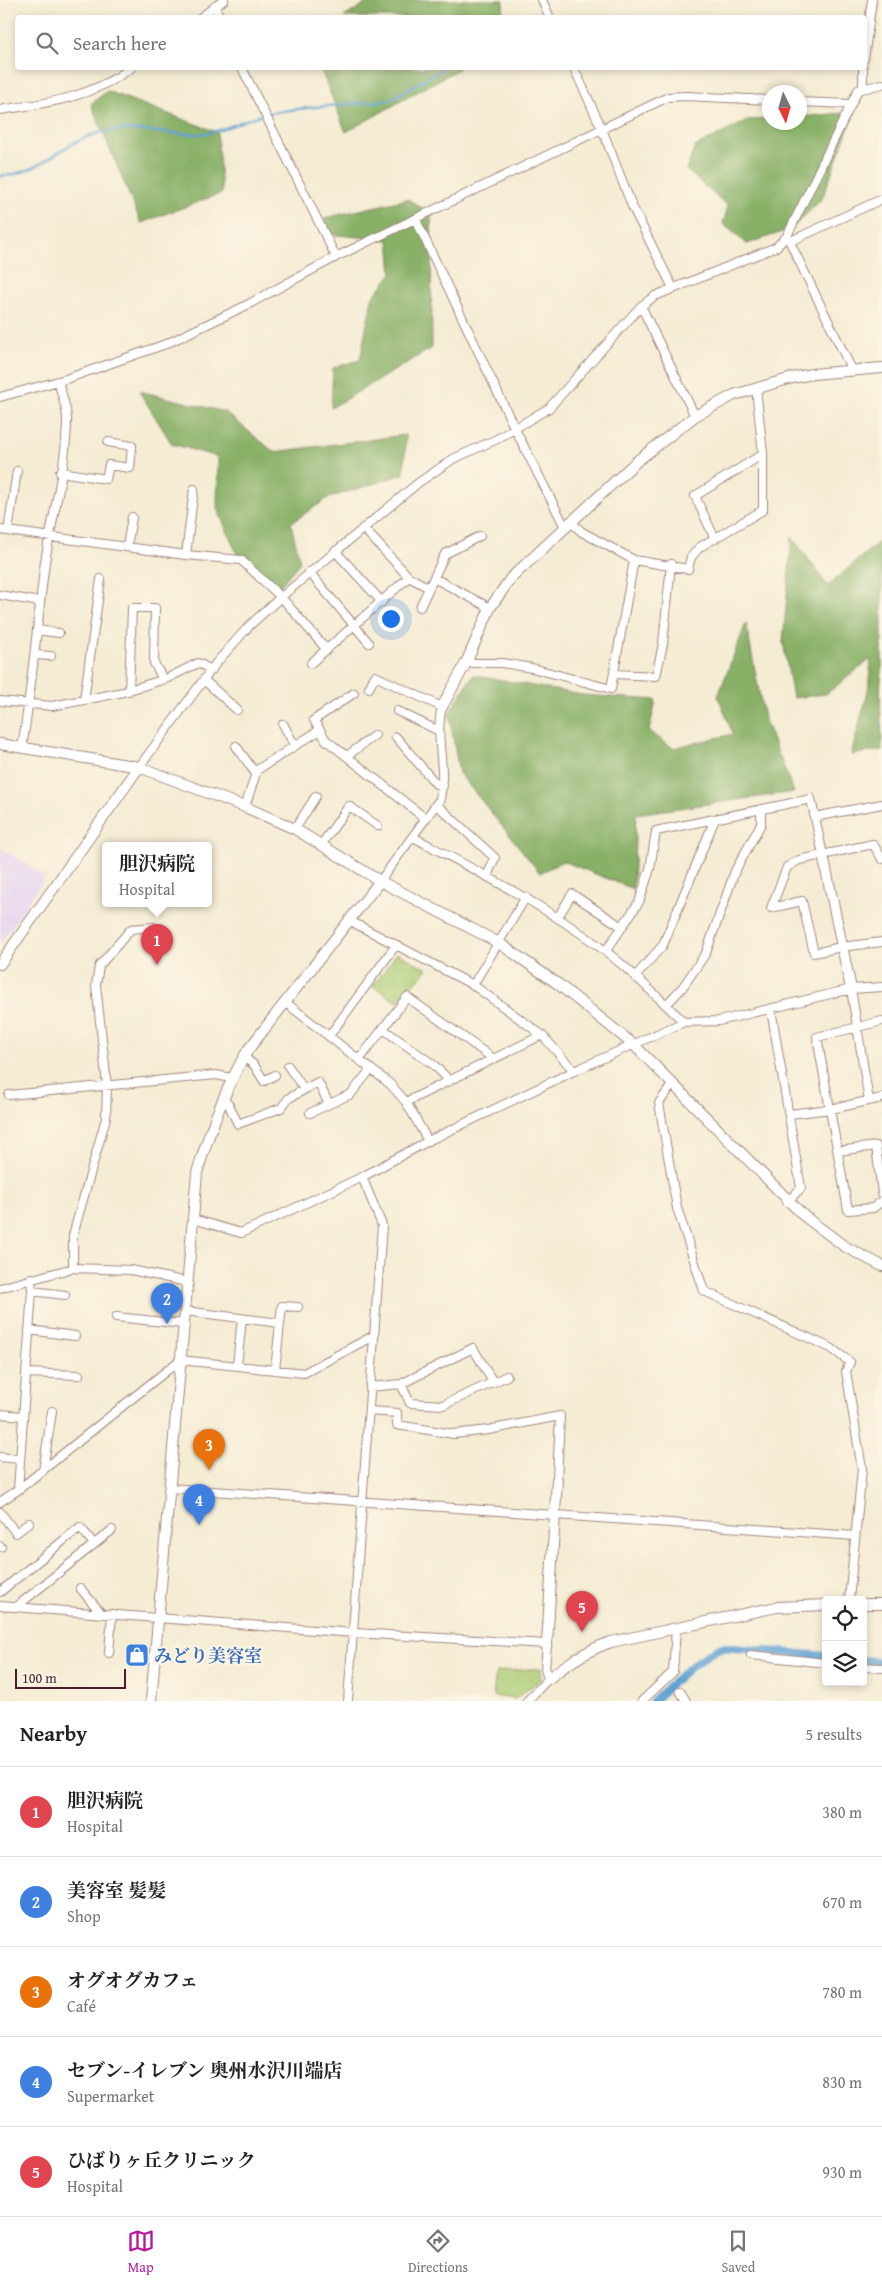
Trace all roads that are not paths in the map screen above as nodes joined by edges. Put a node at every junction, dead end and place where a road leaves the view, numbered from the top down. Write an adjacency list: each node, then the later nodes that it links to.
1 (542, 0): 6 (street)
2 (872, 0): 7 (street)
3 (219, 2): 4 (street); 5 (street)
4 (204, 15)
5 (220, 15)
6 (549, 15)
7 (867, 37)
8 (128, 70): 17 (street)
9 (243, 70): 22 (street)
10 (575, 70): 18 (street)
11 (863, 70): 13 (street)
12 (882, 84): 13 (street)
13 (863, 88): 16 (street)
14 (762, 100): 18 (street)
15 (807, 102): 16 (street)
16 (850, 104): 21 (street)
17 (0, 110)
18 (602, 129): 20 (street); 23 (street)
19 (882, 199): 21 (street)
20 (416, 220): 22 (street); 31 (street)
21 (789, 239): 23 (street); 26 (street)
22 (336, 257): 27 (street)
23 (673, 288): 24 (street)
24 (641, 306): 30 (street); 31 (street)
25 (882, 368): 26 (street)
26 (852, 370): 28 (street)
27 (58, 381): 29 (street); 35 (street)
28 (756, 388): 30 (street); 33 (street)
29 (0, 397)
30 (695, 416): 38 (street)
31 (515, 429): 38 (street); 39 (street)
32 (108, 442): 35 (street)
33 (763, 454): 43 (street); 43 (street)
34 (17, 471): 40 (street)
35 (60, 472): 41 (street)
36 (194, 490): 46 (street)
37 (132, 517): 44 (street)
38 (568, 524): 47 (street); 59 (street)
39 (363, 528): 45 (street); 50 (street)
40 (4, 530): 41 (street)
41 (49, 536): 44 (street); 56 (street)
42 (480, 536): 51 (street)
43 (715, 539): 48 (street)
44 (128, 547): 46 (street)
45 (335, 550): 49 (street); 57 (street)
46 (186, 555): 55 (street)
47 (634, 560): 48 (street); 70 (street)
48 (671, 564): 70 (street)
49 (310, 572): 55 (street); 60 (street)
50 (409, 577): 53 (street); 57 (street)
51 (434, 578): 53 (street); 59 (street)
52 (101, 579): 76 (street)
53 (429, 588): 58 (street)
54 (0, 595): 56 (street)
55 (281, 596): 64 (street); 69 (street)
56 (40, 602): 61 (street)
57 (382, 602): 60 (street)
58 (420, 607)
59 (490, 608): 68 (street)
60 (354, 626): 63 (street); 64 (street)
61 (37, 630): 62 (street); 65 (street)
62 (59, 633)
63 (369, 643)
64 (327, 650): 67 (street)
65 (35, 654): 66 (street); 78 (street)
66 (51, 656)
67 (311, 663)
68 (466, 663): 70 (street); 79 (street)
69 (212, 670): 71 (street); 72 (street)
70 (614, 674)
71 (163, 679): 74 (street); 74 (street)
72 (204, 680): 80 (street); 92 (street)
73 (369, 688): 79 (street)
74 (129, 690): 76 (street)
75 (354, 693): 83 (street)
76 (84, 700): 78 (street)
77 (0, 701): 78 (street)
78 (29, 704): 90 (street)
79 (442, 707): 84 (street)
80 (238, 710)
81 (398, 711): 84 (street)
82 (283, 724): 89 (street)
83 (320, 730): 89 (street); 91 (street)
84 (438, 730): 94 (street)
85 (375, 735): 91 (street)
86 (396, 738): 94 (street)
87 (0, 744): 90 (street)
88 (236, 746): 93 (street)
89 (296, 746): 93 (street)
90 (22, 748): 92 (street)
91 (347, 756): 101 (street)
92 (139, 767): 98 (street); 121 (street)
93 (256, 774): 98 (street)
94 (443, 786): 96 (street)
95 (316, 796): 104 (street)
96 (436, 804): 101 (street); 109 (street)
97 (882, 804): 100 (street)
98 (245, 807): 104 (street)
99 (761, 809): 100 (street); 102 (street); 127 (street)
100 (814, 817): 107 (street)
101 (426, 819): 105 (street)
102 (715, 819): 115 (street); 122 (street)
103 (378, 826): 106 (street)
104 (295, 829): 106 (street)
105 (413, 838): 109 (street); 110 (street)
106 (322, 846): 110 (street)
107 (823, 855): 108 (street); 119 (street); 119 (street)
108 (882, 860)
109 (487, 876): 111 (street)
110 (380, 881): 113 (street); 117 (street)
111 (526, 897): 112 (street); 117 (street)
112 (558, 917): 115 (street); 120 (street)
113 (350, 921): 118 (street); 126 (street)
114 (153, 927): 145 (street)
115 (622, 928): 120 (street)
116 (882, 942): 119 (street)
117 (499, 943): 123 (street); 135 (street)
118 (396, 945): 123 (street); 134 (street)
119 (841, 947): 125 (street)
120 (606, 951): 122 (street)
121 (0, 964)
122 (635, 978): 127 (street)
123 (473, 985): 133 (street)
124 (882, 987): 125 (street)
125 (851, 989): 128 (street); 131 (street)
126 (285, 1002): 134 (street); 136 (street)
127 (666, 1005): 130 (street)
128 (771, 1009): 130 (street); 156 (street)
129 (882, 1021): 131 (street)
130 (684, 1022): 135 (street)
131 (858, 1027): 151 (street); 154 (street)
132 (382, 1029): 137 (street); 138 (street); 144 (street)
133 (542, 1035): 137 (street); 141 (street)
134 (329, 1036): 138 (street)
135 (634, 1045): 141 (street); 146 (street)
136 (244, 1058): 142 (street); 143 (street)
137 (494, 1059): 144 (street)
138 (359, 1060): 140 (street)
139 (288, 1066): 147 (street)
140 (371, 1069): 152 (street); 153 (street)
141 (574, 1071): 157 (street)
142 (275, 1075)
143 (231, 1078): 145 (street); 150 (street)
144 (450, 1081): 152 (street)
145 (107, 1085): 148 (street); 165 (street)
146 (672, 1085): 162 (street); 205 (street)
147 (304, 1089): 150 (street); 153 (street)
148 (10, 1095)
149 (882, 1098): 151 (street)
150 (223, 1099): 163 (street)
151 (869, 1101): 154 (street)
152 (406, 1102): 157 (street)
153 (329, 1104): 155 (street)
154 (831, 1109): 156 (street); 158 (street)
155 (310, 1113)
156 (789, 1114): 162 (street)
157 (428, 1141): 159 (street)
158 (838, 1151): 160 (street); 161 (street)
159 (362, 1177): 163 (street); 179 (street)
160 (882, 1193)
161 (882, 1201)
162 (787, 1202): 164 (street)
163 (193, 1218): 167 (street)
164 (882, 1266)
165 (72, 1268): 166 (street); 167 (street)
166 (31, 1278): 168 (street); 169 (street)
167 (187, 1282): 172 (street)
168 (0, 1288)
169 (32, 1291): 170 (street); 177 (street)
170 (65, 1295)
171 (298, 1307): 175 (street)
172 (185, 1312): 174 (street); 176 (street)
173 (116, 1317): 176 (street)
174 (242, 1318): 175 (street); 181 (street)
175 (280, 1323): 182 (street)
176 (183, 1324): 180 (street)
177 (29, 1330): 178 (street); 183 (street)
178 (75, 1336)
179 (373, 1336): 182 (street); 188 (street)
180 (180, 1360): 181 (street); 195 (street); 197 (street)
181 (237, 1366): 182 (street)
182 (275, 1370)
183 (26, 1373): 184 (street); 192 (street)
184 (79, 1374)
185 (507, 1376): 186 (street)
186 (493, 1382): 187 (street); 187 (street)
187 (401, 1384): 188 (street)
188 (370, 1386): 190 (street)
189 (52, 1411): 195 (street)
190 (369, 1411): 196 (street); 200 (street)
191 (0, 1414): 192 (street)
192 (24, 1416): 194 (street)
193 (0, 1457): 194 (street)
194 (20, 1459): 198 (street)
195 (42, 1471): 198 (street)
196 (557, 1480): 202 (street)
197 (169, 1488): 200 (street); 217 (street)
198 (18, 1490): 199 (street)
199 (0, 1502)
200 (362, 1502): 202 (street); 219 (street)
201 (0, 1512): 203 (street)
202 (556, 1516): 205 (street); 220 (street)
203 (29, 1523)
204 (112, 1530): 206 (street)
205 (855, 1536): 209 (street)
206 (94, 1544): 208 (street); 214 (street)
207 (80, 1588): 215 (street)
208 (0, 1592)
209 (849, 1596)
210 (867, 1604): 211 (street)
211 (882, 1604)
212 (822, 1605): 218 (street)
213 (0, 1606): 214 (street)
214 (16, 1607): 215 (street)
215 (101, 1613): 216 (street)
216 (112, 1614): 217 (street); 221 (street)
217 (158, 1617): 219 (street); 228 (street)
218 (676, 1629): 226 (street); 231 (street)
219 (354, 1633): 220 (street); 229 (street)
220 (547, 1644): 226 (street)
221 (109, 1653)
222 (751, 1655): 223 (street)
223 (822, 1663)
224 (867, 1666): 225 (street)
225 (882, 1668)
226 (548, 1679): 230 (street)
227 (680, 1691): 232 (street)
228 (151, 1701)
229 (348, 1701)
230 (527, 1701)
231 (642, 1701)
232 (686, 1701)

